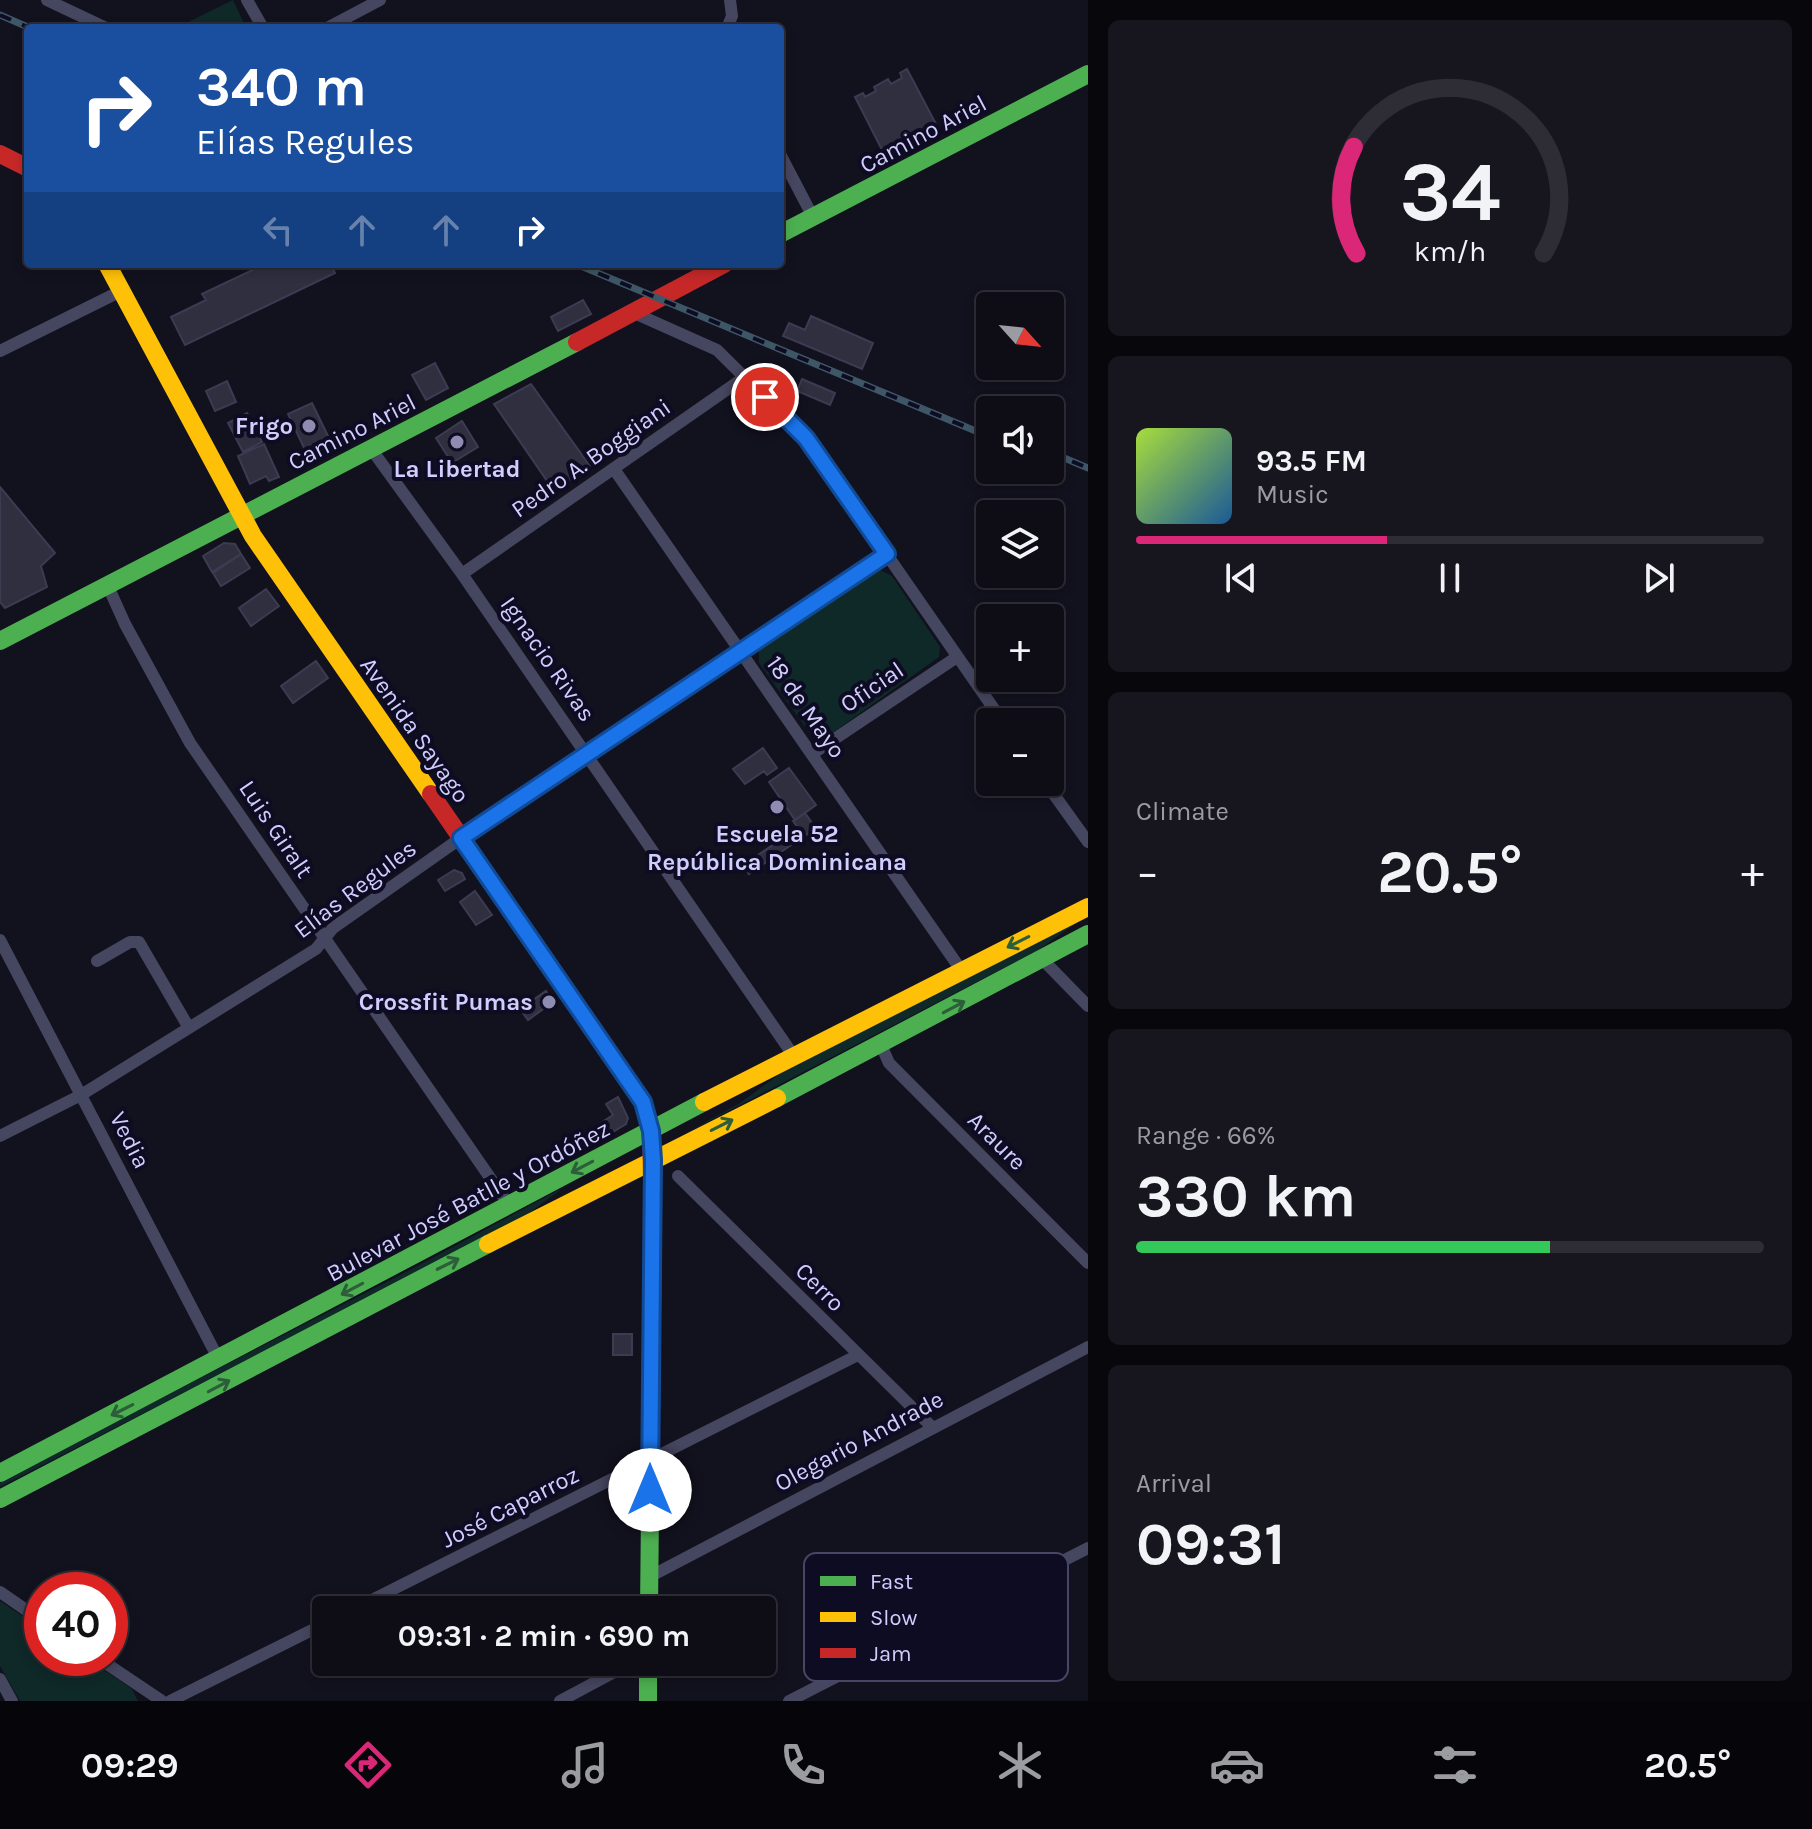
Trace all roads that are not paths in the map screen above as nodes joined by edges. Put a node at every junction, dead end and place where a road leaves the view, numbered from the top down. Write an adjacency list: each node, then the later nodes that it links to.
1 (47, 0): 5 (street)
2 (247, 0): 6 (street)
3 (380, 0): 7 (street)
4 (730, 0): 8 (street)
5 (98, 24)
6 (261, 24)
7 (335, 24)
8 (729, 24)
9 (1088, 74): 13 (street, Camino Ariel)
10 (0, 154): 12 (street)
11 (784, 162): 13 (street)
12 (24, 166)
13 (813, 217): 14 (street, Camino Ariel)
14 (784, 232)
15 (109, 268): 17 (street, Avenida Sayago)
16 (716, 268): 18 (street, Camino Ariel)
17 (121, 291): 19 (street); 23 (street, Avenida Sayago)
18 (632, 312): 20 (street); 21 (street, Camino Ariel)
19 (0, 351)
20 (745, 377): 22 (street, Pedro A. Boggiani); 24 (street)
21 (372, 450): 23 (street, Camino Ariel); 25 (street, Ignacio Rivas)
22 (614, 469): 25 (street, Pedro A. Boggiani); 28 (street, 18 de Mayo)
23 (240, 515): 26 (street, Camino Ariel); 34 (street, Avenida Sayago)
24 (887, 554): 28 (street, Elías Regules); 29 (street)
25 (462, 574): 31 (street, Ignacio Rivas)
26 (107, 584): 27 (street, Camino Ariel); 38 (street, Luis Giralt)
27 (0, 641)
28 (740, 652): 31 (street, Elías Regules); 32 (street, 18 de Mayo)
29 (957, 657): 30 (street); 32 (street, Oficial)
30 (993, 708)
31 (587, 754): 34 (street, Elías Regules); 46 (street, Ignacio Rivas)
32 (812, 754): 42 (street, 18 de Mayo)
33 (1055, 796): 35 (street)
34 (461, 838): 38 (street, Elías Regules); 48 (street, Avenida Sayago)
35 (1088, 842)
36 (1088, 907): 42 (street, Bulevar José Batlle y Ordóñez, one-way to 42)
37 (1088, 934): 40 (street, Bulevar José Batlle y Ordóñez)
38 (324, 939): 44 (street, Elías Regules); 52 (street, Luis Giralt)
39 (0, 940): 47 (street, Vedia)
40 (1043, 960): 43 (street); 45 (street, Bulevar José Batlle y Ordóñez, one-way to 40)
41 (97, 961): 44 (street)
42 (961, 970): 46 (street, Bulevar José Batlle y Ordóñez)
43 (1088, 1006)
44 (189, 1028): 47 (street, Elías Regules)
45 (881, 1045): 50 (street, Bulevar José Batlle y Ordóñez, one-way to 45); 53 (street, Araure)
46 (793, 1055): 48 (street, Bulevar José Batlle y Ordóñez)
47 (81, 1095): 49 (street, Elías Regules); 56 (street, Vedia)
48 (651, 1131): 50 (street, Avenida Sayago); 52 (street, Bulevar José Batlle y Ordóñez, one-way to 52)
49 (0, 1136)
50 (653, 1160): 58 (street, Avenida Sayago); 60 (street, Bulevar José Batlle y Ordóñez, one-way to 50)
51 (678, 1176): 55 (street, Cerro)
52 (509, 1205): 56 (street, Bulevar José Batlle y Ordóñez, one-way to 56)
53 (1088, 1263)
54 (1088, 1347): 57 (street, Olegario Andrade)
55 (858, 1355): 57 (street, Cerro); 58 (street, José Caparroz)
56 (219, 1360): 59 (street, Bulevar José Batlle y Ordóñez, one-way to 59)
57 (932, 1427): 63 (street, Olegario Andrade)
58 (650, 1461): 63 (street, Avenida Sayago); 65 (street, José Caparroz)
59 (0, 1473)
60 (0, 1499)
61 (1088, 1548): 62 (street)
62 (1068, 1558)
63 (651, 1576): 66 (street, Avenida Sayago)
64 (0, 1592): 67 (street)
65 (380, 1596)
66 (650, 1596)
67 (24, 1609)
68 (312, 1630): 76 (street)
69 (125, 1676): 75 (street)
70 (607, 1676): 77 (street)
71 (648, 1676): 78 (street)
72 (0, 1679): 74 (street)
73 (828, 1681): 79 (street)
74 (12, 1701)
75 (162, 1701)
76 (170, 1701)
77 (560, 1701)
78 (648, 1701)
79 (789, 1701)

